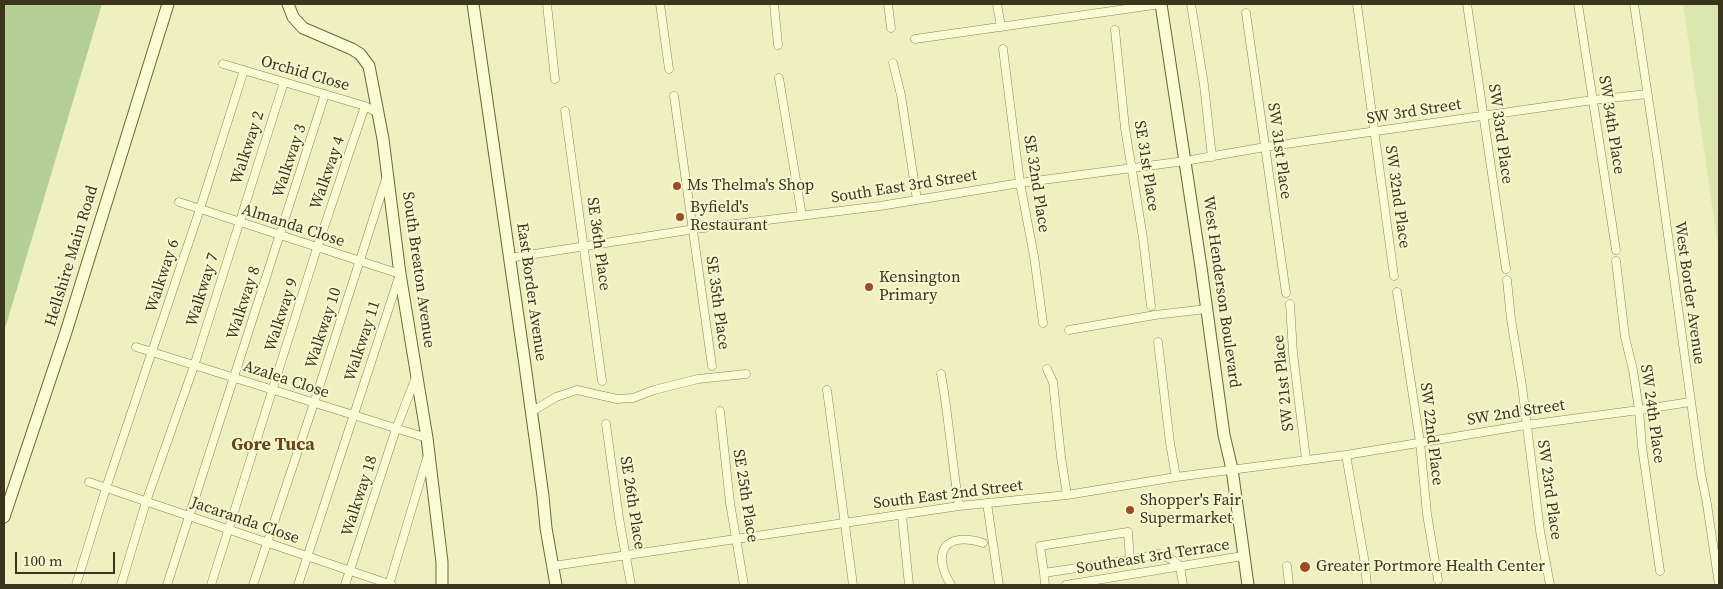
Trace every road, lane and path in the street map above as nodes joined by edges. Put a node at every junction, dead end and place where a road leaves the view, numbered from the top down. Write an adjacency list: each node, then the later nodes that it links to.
1 (168, 4): 105 (street, Hellshire Main Road)
2 (288, 4): 35 (street, South Breaton Avenue)
3 (473, 4): 54 (street, East Border Avenue)
4 (547, 4): 27 (street)
5 (660, 4): 24 (street)
6 (774, 4): 20 (street)
7 (888, 4): 17 (street)
8 (997, 4): 16 (street)
9 (1161, 4): 16 (street); 40 (street, West Henderson Boulevard)
10 (1191, 4): 39 (street)
11 (1357, 4): 37 (street, SW 32nd Place)
12 (1467, 4): 36 (street, SW 33rd Place)
13 (1578, 4): 32 (street, SW 34th Place)
14 (1634, 4): 30 (street, West Border Avenue)
15 (1246, 12): 38 (street, SW 31st Place)
16 (1001, 27): 19 (street)
17 (892, 28)
18 (1115, 30): 41 (street, SE 31st Place)
19 (915, 39)
20 (778, 45)
21 (1003, 49): 43 (street, SE 32nd Place)
22 (893, 63): 44 (street)
23 (223, 64): 25 (street, Orchid Close)
24 (669, 69)
25 (244, 70): 28 (street, Orchid Close); 46 (street, Walkway 6)
26 (779, 78): 47 (street)
27 (555, 79)
28 (284, 82): 29 (street, Orchid Close); 48 (street, Walkway 2)
29 (325, 94): 33 (street, Orchid Close); 50 (street, Walkway 3)
30 (1647, 94): 32 (street, SW 3rd Street); 81 (street, West Border Avenue)
31 (674, 96): 49 (street, SE 35th Place)
32 (1593, 100): 36 (street, SW 3rd Street); 53 (street, SW 34th Place)
33 (365, 106): 35 (street, Orchid Close); 52 (street, Walkway 4)
34 (565, 111): 51 (street, SE 36th Place)
35 (378, 113): 42 (street, South Breaton Avenue)
36 (1484, 116): 37 (street, SW 3rd Street); 57 (street, SW 33rd Place)
37 (1375, 132): 38 (street, SW 3rd Street); 59 (street, SW 32nd Place)
38 (1265, 147): 39 (street, SW 3rd Street); 62 (street, SW 31st Place)
39 (1212, 156): 40 (street, SW 3rd Street)
40 (1185, 161): 41 (street, South East 3rd Street); 65 (street, West Henderson Boulevard)
41 (1131, 168): 43 (street, South East 3rd Street); 64 (street, SE 31st Place)
42 (388, 172): 56 (street, Walkway 10); 58 (street, South Breaton Avenue)
43 (1020, 183): 44 (street, South East 3rd Street); 66 (street, SE 32nd Place)
44 (917, 200): 47 (street, South East 3rd Street)
45 (179, 202): 46 (street, Almanda Close)
46 (200, 209): 48 (street, Almanda Close); 70 (street, Walkway 6)
47 (802, 216): 49 (street, South East 3rd Street)
48 (239, 222): 50 (street, Almanda Close); 71 (street, Walkway 7)
49 (692, 230): 51 (street, South East 3rd Street); 72 (street, SE 35th Place)
50 (280, 236): 52 (street, Almanda Close); 77 (street, Walkway 8)
51 (584, 246): 54 (street, South East 3rd Street); 78 (street, SE 36th Place)
52 (317, 248): 56 (street, Almanda Close); 79 (street, Walkway 9)
53 (1616, 250)
54 (509, 258): 85 (street, East Border Avenue)
55 (1616, 261): 83 (street, SW 24th Place)
56 (360, 262): 58 (street, Almanda Close); 82 (street, Walkway 10)
57 (1506, 269)
58 (400, 274): 76 (street, South Breaton Avenue); 86 (street, Walkway 11)
59 (1394, 276)
60 (1507, 280): 88 (street, SW 23rd Place)
61 (1397, 292): 91 (street, SW 22nd Place)
62 (1286, 293)
63 (1290, 304): 94 (street, SW 21st Place)
64 (1151, 306)
65 (1206, 308): 67 (street); 95 (street, West Henderson Boulevard)
66 (1043, 323)
67 (1068, 330)
68 (1158, 342): 96 (street)
69 (136, 347): 70 (street, Azalea Close)
70 (152, 351): 71 (street, Azalea Close); 98 (street, Walkway 6)
71 (194, 366): 77 (street, Azalea Close); 100 (street, Walkway 7)
72 (712, 366)
73 (1047, 369): 99 (street)
74 (746, 374): 85 (street)
75 (941, 374): 102 (street)
76 (417, 375): 89 (street, Walkway 18); 90 (street, South Breaton Avenue)
77 (234, 378): 79 (street, Azalea Close); 103 (street, Walkway 8)
78 (602, 381)
79 (272, 390): 82 (street, Azalea Close); 107 (street, Walkway 9)
80 (827, 390): 106 (street)
81 (1690, 402): 83 (street, SW 2nd Street); 145 (street, West Border Avenue)
82 (314, 403): 86 (street, Azalea Close); 109 (street, Walkway 10)
83 (1639, 410): 88 (street, SW 2nd Street); 119 (street, SW 24th Place)
84 (720, 411): 108 (street, SE 25th Place)
85 (531, 412): 115 (street, East Border Avenue)
86 (354, 416): 89 (street, Azalea Close); 112 (street, Walkway 11)
87 (606, 424): 111 (street, SE 26th Place)
88 (1526, 425): 91 (street, SW 2nd Street); 144 (street, SW 23rd Place)
89 (396, 429): 90 (street, Azalea Close); 118 (street, Walkway 18)
90 (427, 438): 92 (street, South Breaton Avenue)
91 (1420, 442): 93 (street, SW 2nd Street); 121 (street, SW 22nd Place)
92 (428, 455): 129 (street); 130 (street, South Breaton Avenue)
93 (1346, 455): 94 (street, South East 2nd Street); 143 (street)
94 (1306, 459): 95 (street, South East 2nd Street)
95 (1232, 469): 96 (street, South East 2nd Street); 113 (street, West Henderson Boulevard)
96 (1176, 477): 99 (street, South East 2nd Street)
97 (89, 482): 98 (street, Jacaranda Close)
98 (106, 488): 100 (street, Jacaranda Close); 122 (street, Walkway 6)
99 (1068, 495): 101 (street, South East 2nd Street)
100 (146, 502): 103 (street, Jacaranda Close); 123 (street, Walkway 7)
101 (988, 503): 102 (street, South East 2nd Street); 137 (street)
102 (959, 506): 104 (street, South East 2nd Street)
103 (188, 516): 107 (street, Jacaranda Close); 124 (street, Walkway 8)
104 (902, 516): 106 (street, South East 2nd Street); 135 (street)
105 (4, 517)
106 (846, 523): 108 (street, South East 2nd Street); 134 (street)
107 (228, 530): 109 (street, Jacaranda Close); 125 (street, Walkway 9)
108 (737, 539): 111 (street, South East 2nd Street); 133 (street, SE 25th Place)
109 (268, 542): 112 (street, Jacaranda Close); 126 (street, Walkway 10)
110 (983, 542): 136 (street)
111 (626, 555): 115 (street, South East 2nd Street); 132 (street, SE 26th Place)
112 (307, 556): 118 (street, Jacaranda Close); 127 (street, Walkway 11)
113 (1244, 556): 116 (street, Southeast 3rd Terrace); 141 (street, West Henderson Boulevard)
114 (1130, 560): 116 (street); 120 (street); 120 (street)
115 (554, 566): 131 (street, East Border Avenue)
116 (1180, 566): 139 (street, Southeast 3rd Terrace); 140 (street)
117 (1287, 566): 142 (street)
118 (350, 571): 128 (street, Walkway 18); 129 (street, Jacaranda Close)
119 (1660, 571)
120 (1044, 573): 138 (street)
121 (1438, 580)
122 (76, 585)
123 (121, 585)
124 (167, 585)
125 (211, 585)
126 (253, 585)
127 (298, 585)
128 (345, 585)
129 (390, 585)
130 (442, 585)
131 (556, 585)
132 (630, 585)
133 (744, 585)
134 (853, 585)
135 (909, 585)
136 (951, 585)
137 (999, 585)
138 (1045, 585)
139 (1066, 585)
140 (1183, 585)
141 (1248, 585)
142 (1289, 585)
143 (1367, 585)
144 (1550, 585)
145 (1719, 585)

